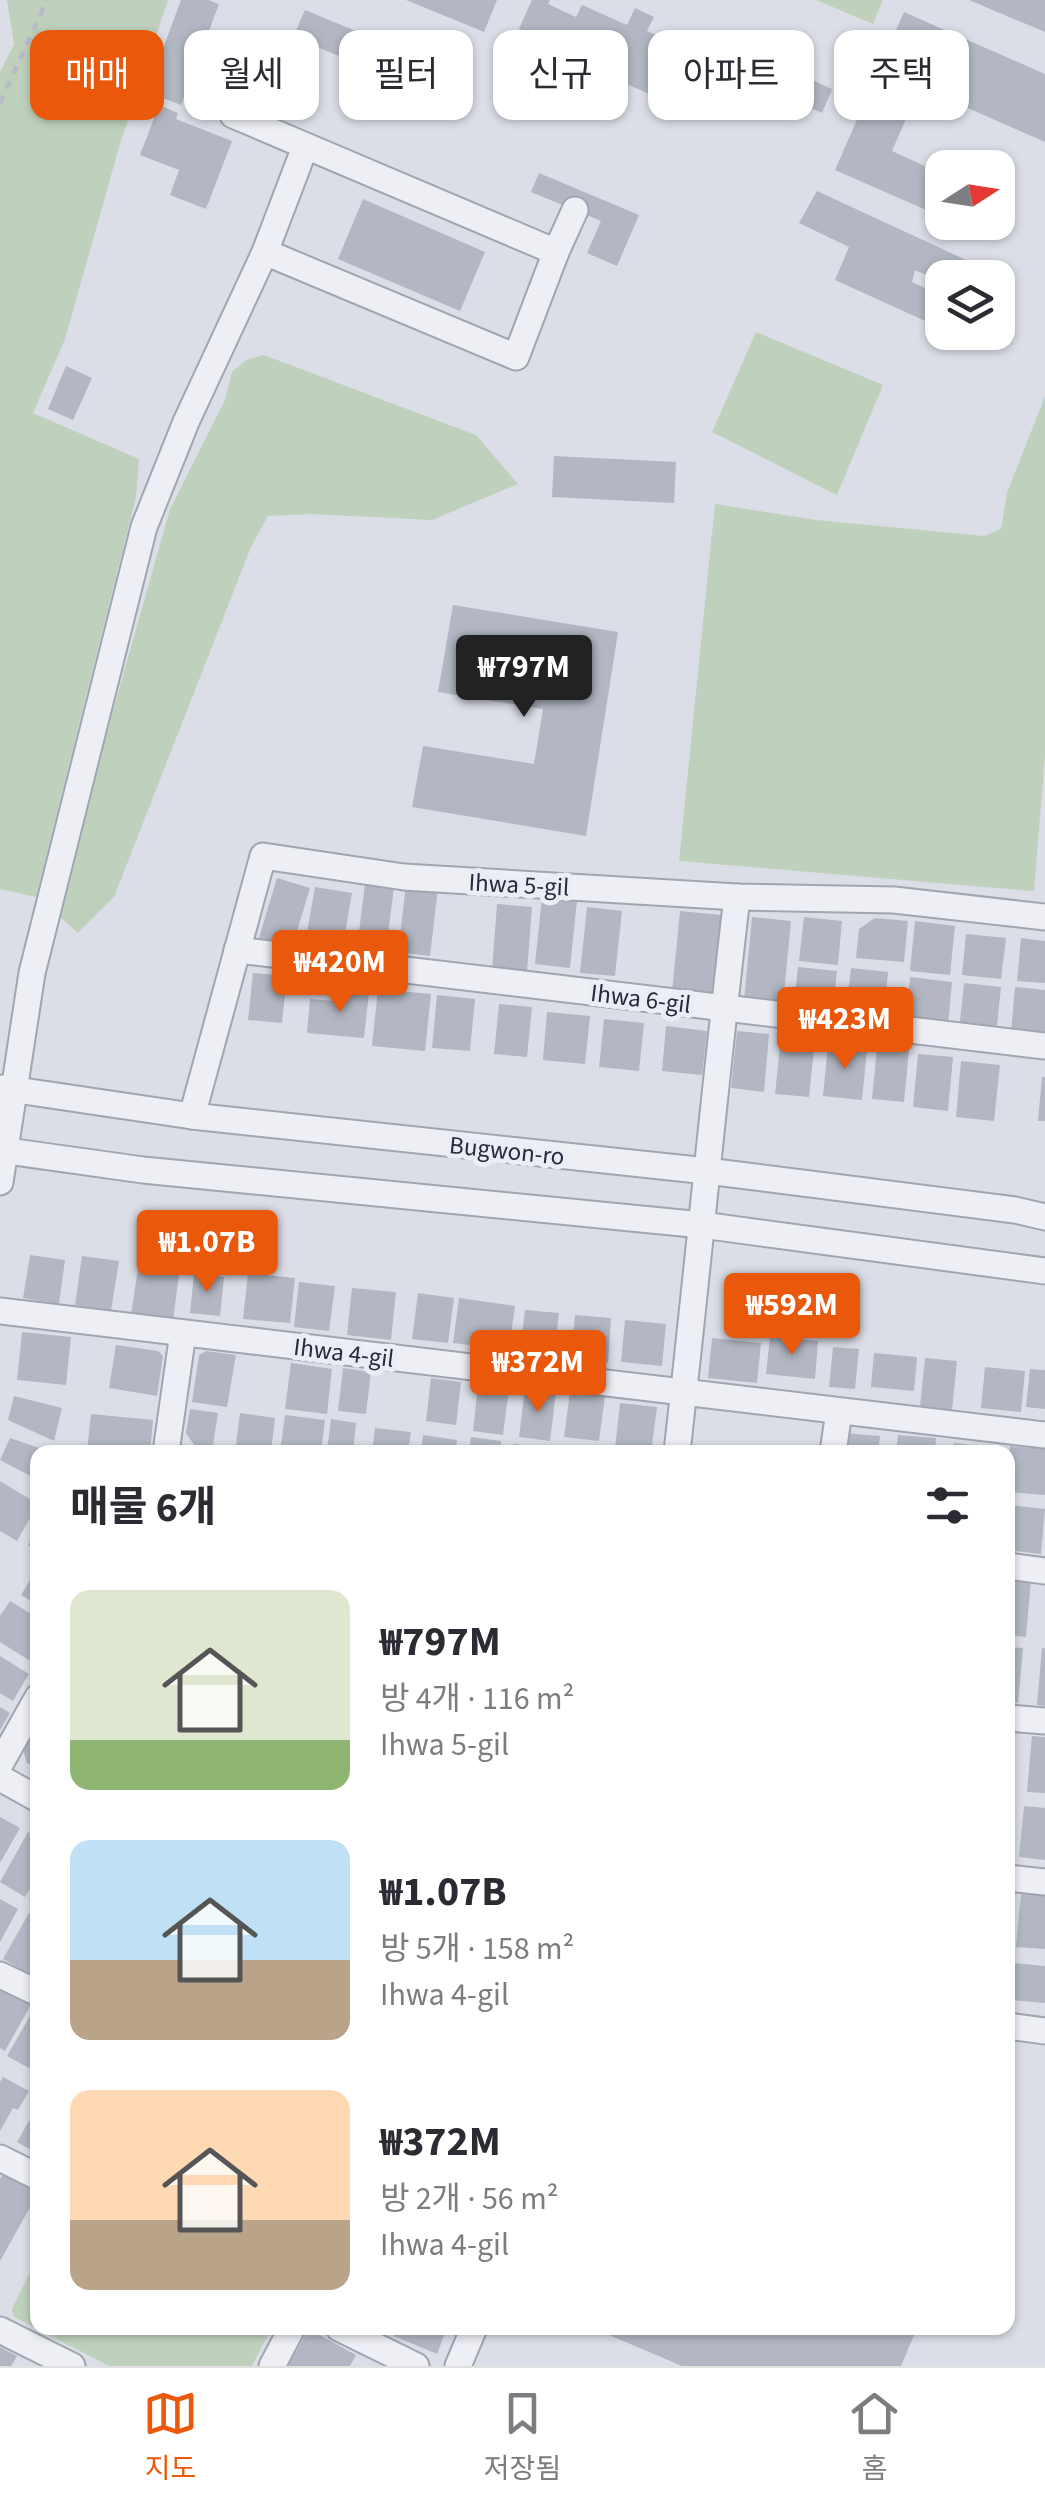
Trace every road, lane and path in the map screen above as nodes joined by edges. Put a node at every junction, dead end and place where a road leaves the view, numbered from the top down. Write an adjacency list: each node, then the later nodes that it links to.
1 (46, 0): 2 (path)
2 (0, 103)
3 (244, 120): 4 (street)
4 (305, 147): 6 (street); 7 (street)
5 (575, 210): 7 (street)
6 (265, 252): 7 (street); 13 (street)
7 (556, 252)
8 (736, 897): 9 (street, Ihwa 5-gil); 10 (street, Ihwa 5-gil); 11 (street)
9 (1045, 917)
10 (237, 950): 11 (street, Ihwa 6-gil); 14 (street, Ihwa 5-gil)
11 (724, 1008): 12 (street, Ihwa 6-gil); 16 (street)
12 (1045, 1046)
13 (8, 1089): 14 (street, Bugwon-ro); 15 (street)
14 (192, 1116): 16 (street, Bugwon-ro)
15 (2, 1150): 17 (street); 19 (street)
16 (706, 1172): 18 (street, Bugwon-ro); 19 (street)
17 (0, 1182)
18 (1045, 1214)
19 (702, 1225): 20 (street); 23 (street)
20 (1045, 1274)
21 (0, 1311): 22 (street, Ihwa 4-gil)
22 (183, 1333): 23 (street, Ihwa 4-gil); 26 (street)
23 (684, 1391): 24 (street, Ihwa 4-gil); 27 (street)
24 (839, 1412): 25 (street, Ihwa 4-gil); 28 (street)
25 (1045, 1435)
26 (167, 1445)
27 (678, 1445)
28 (834, 1445)
29 (1015, 1567): 30 (street)
30 (1045, 1571)
31 (30, 1711): 34 (street)
32 (1015, 1719): 33 (street)
33 (1045, 1722)
34 (0, 1764)
35 (0, 1778): 36 (street)
36 (30, 1795)
37 (1015, 1879): 38 (street)
38 (1045, 1882)
39 (0, 1974): 40 (street)
40 (30, 1989)
41 (1015, 2027): 42 (street)
42 (1045, 2031)
43 (0, 2158): 44 (street)
44 (30, 2173)
45 (0, 2330): 49 (street)
46 (288, 2335): 50 (street)
47 (353, 2335): 51 (street)
48 (471, 2335): 52 (street)
49 (72, 2366)
50 (272, 2366)
51 (416, 2366)
52 (458, 2366)

